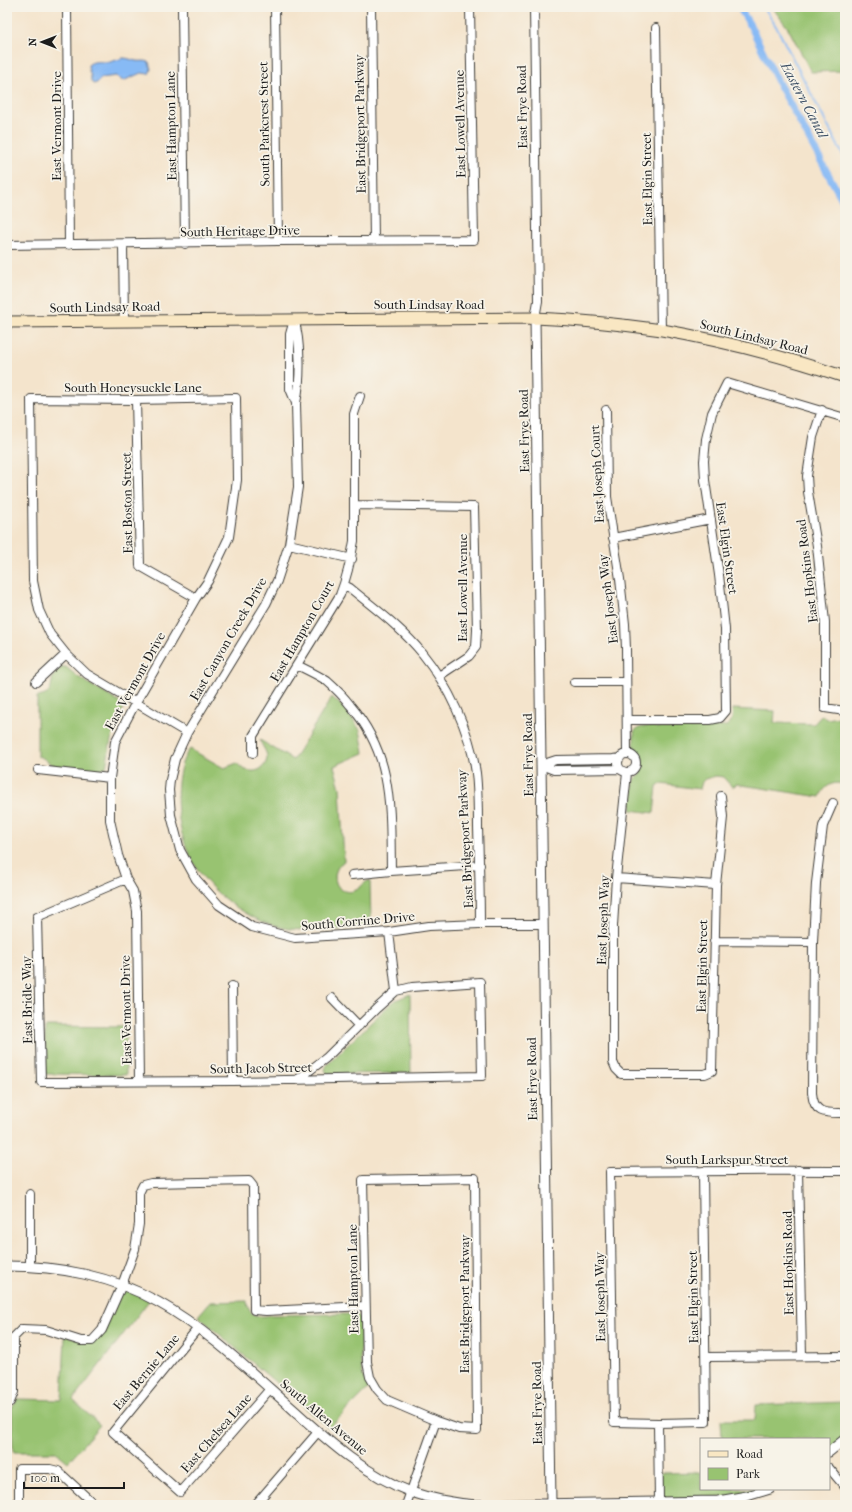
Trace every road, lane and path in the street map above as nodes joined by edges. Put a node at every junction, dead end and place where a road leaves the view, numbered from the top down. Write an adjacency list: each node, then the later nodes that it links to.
1 (67, 7): 11 (street, East Vermont Drive)
2 (182, 7): 12 (street, East Hampton Lane)
3 (275, 7): 10 (street, South Parkcrest Street)
4 (371, 7): 9 (street, East Bridgeport Parkway)
5 (470, 7): 8 (street, East Lowell Avenue)
6 (534, 7): 15 (street, East Frye Road)
7 (656, 28): 19 (street, East Elgin Street)
8 (474, 240): 9 (street, South Heritage Drive)
9 (374, 241): 10 (street, South Heritage Drive)
10 (278, 242): 12 (street, South Heritage Drive)
11 (69, 244): 13 (street, South Heritage Drive); 14 (street, South Heritage Drive)
12 (185, 244): 13 (street, South Heritage Drive)
13 (123, 245): 17 (street)
14 (7, 246)
15 (535, 318): 16 (main road, South Lindsay Road); 19 (main road, South Lindsay Road); 46 (street, East Frye Road)
16 (294, 319): 17 (main road, South Lindsay Road); 30 (street, East Canyon Creek Drive)
17 (124, 320): 18 (main road, South Lindsay Road)
18 (7, 322)
19 (661, 330): 20 (main road, South Lindsay Road)
20 (845, 377)
21 (360, 396): 27 (street, East Hampton Court)
22 (236, 398): 23 (street, South Honeysuckle Lane); 33 (street, East Vermont Drive)
23 (136, 400): 33 (street, East Boston Street); 34 (street, South Honeysuckle Lane)
24 (606, 410): 29 (street, East Joseph Court)
25 (822, 410): 26 (street); 28 (street, East Elgin Street); 41 (street, East Hopkins Road)
26 (845, 418)
27 (354, 506): 31 (street, East Hampton Court); 36 (street, East Lowell Avenue)
28 (711, 519): 29 (street); 42 (street, East Elgin Street)
29 (613, 538): 39 (street, East Joseph Way)
30 (289, 544): 31 (street); 43 (street, East Canyon Creek Drive)
31 (352, 559): 32 (street, East Hampton Court)
32 (344, 585): 35 (street, East Hampton Court); 36 (street, East Bridgeport Parkway)
33 (196, 598): 40 (street, East Vermont Drive)
34 (66, 654): 37 (street); 40 (street)
35 (297, 665): 44 (street, East Hampton Court); 53 (street)
36 (439, 676): 52 (street, East Bridgeport Parkway)
37 (36, 682)
38 (574, 682): 39 (street)
39 (626, 682): 42 (street, East Joseph Way)
40 (136, 702): 43 (street); 49 (street, East Vermont Drive)
41 (845, 710)
42 (627, 720): 45 (street, East Joseph Way)
43 (187, 733): 57 (street, East Canyon Creek Drive)
44 (253, 753)
45 (623, 756): 46 (street); 48 (street, East Joseph Way); 48 (street, East Joseph Way)
46 (542, 765): 48 (street); 60 (street, East Frye Road)
47 (38, 770): 49 (street)
48 (624, 771): 55 (street, East Joseph Way)
49 (110, 778): 56 (street, East Vermont Drive)
50 (721, 796): 58 (street, East Elgin Street)
51 (833, 803): 63 (street)
52 (480, 865): 53 (street); 59 (street, East Bridgeport Parkway)
53 (391, 871): 54 (street)
54 (352, 875)
55 (616, 878): 58 (street); 68 (street, East Joseph Way)
56 (126, 879): 70 (street, East Vermont Drive); 72 (street, East Bridle Way)
57 (196, 879): 61 (street, South Corrine Drive)
58 (716, 885): 62 (street, East Elgin Street)
59 (480, 924): 60 (street, South Corrine Drive); 61 (street, South Corrine Drive)
60 (542, 924): 101 (street, East Frye Road)
61 (389, 932): 65 (street)
62 (714, 941): 63 (street); 68 (street, East Elgin Street)
63 (812, 942): 73 (street)
64 (232, 986): 71 (street)
65 (396, 992): 67 (street); 69 (street, South Jacob Street)
66 (332, 998): 67 (street)
67 (359, 1026): 69 (street)
68 (712, 1071)
69 (297, 1080): 71 (street, South Jacob Street)
70 (139, 1081): 71 (street, South Jacob Street); 72 (street, South Jacob Street)
71 (233, 1081)
72 (41, 1082)
73 (845, 1113)
74 (798, 1170): 75 (street, South Larkspur Street); 76 (street, South Larkspur Street); 85 (street, East Hopkins Road)
75 (703, 1171): 77 (street, South Larkspur Street); 87 (street, East Elgin Street)
76 (845, 1171)
77 (610, 1172): 91 (street, East Joseph Way)
78 (475, 1178): 83 (street, East Hampton Lane); 90 (street, East Bridgeport Parkway)
79 (30, 1194): 81 (street)
80 (7, 1266): 81 (street, South Allen Avenue)
81 (30, 1266): 82 (street, South Allen Avenue)
82 (122, 1286): 83 (street); 84 (street, South Allen Avenue); 89 (street)
83 (365, 1306): 90 (street, East Hampton Lane)
84 (198, 1328): 88 (street, South Allen Avenue); 98 (street, East Bernie Lane)
85 (802, 1356): 86 (street); 87 (street)
86 (845, 1356)
87 (706, 1357): 91 (street, East Elgin Street)
88 (270, 1389): 92 (street, South Allen Avenue); 98 (street, East Chelsea Lane)
89 (9, 1402)
90 (436, 1421): 99 (street)
91 (658, 1423): 100 (street)
92 (318, 1432): 99 (street, South Allen Avenue); 104 (street)
93 (845, 1439): 94 (street)
94 (830, 1451)
95 (830, 1469): 96 (street)
96 (845, 1487)
97 (767, 1490): 100 (street, South Allen Avenue)
98 (180, 1492)
99 (411, 1492): 101 (street, South Allen Avenue); 105 (street)
100 (659, 1502): 101 (street, South Allen Avenue)
101 (551, 1503)
102 (19, 1505): 103 (street)
103 (95, 1505)
104 (255, 1505)
105 (406, 1505)

